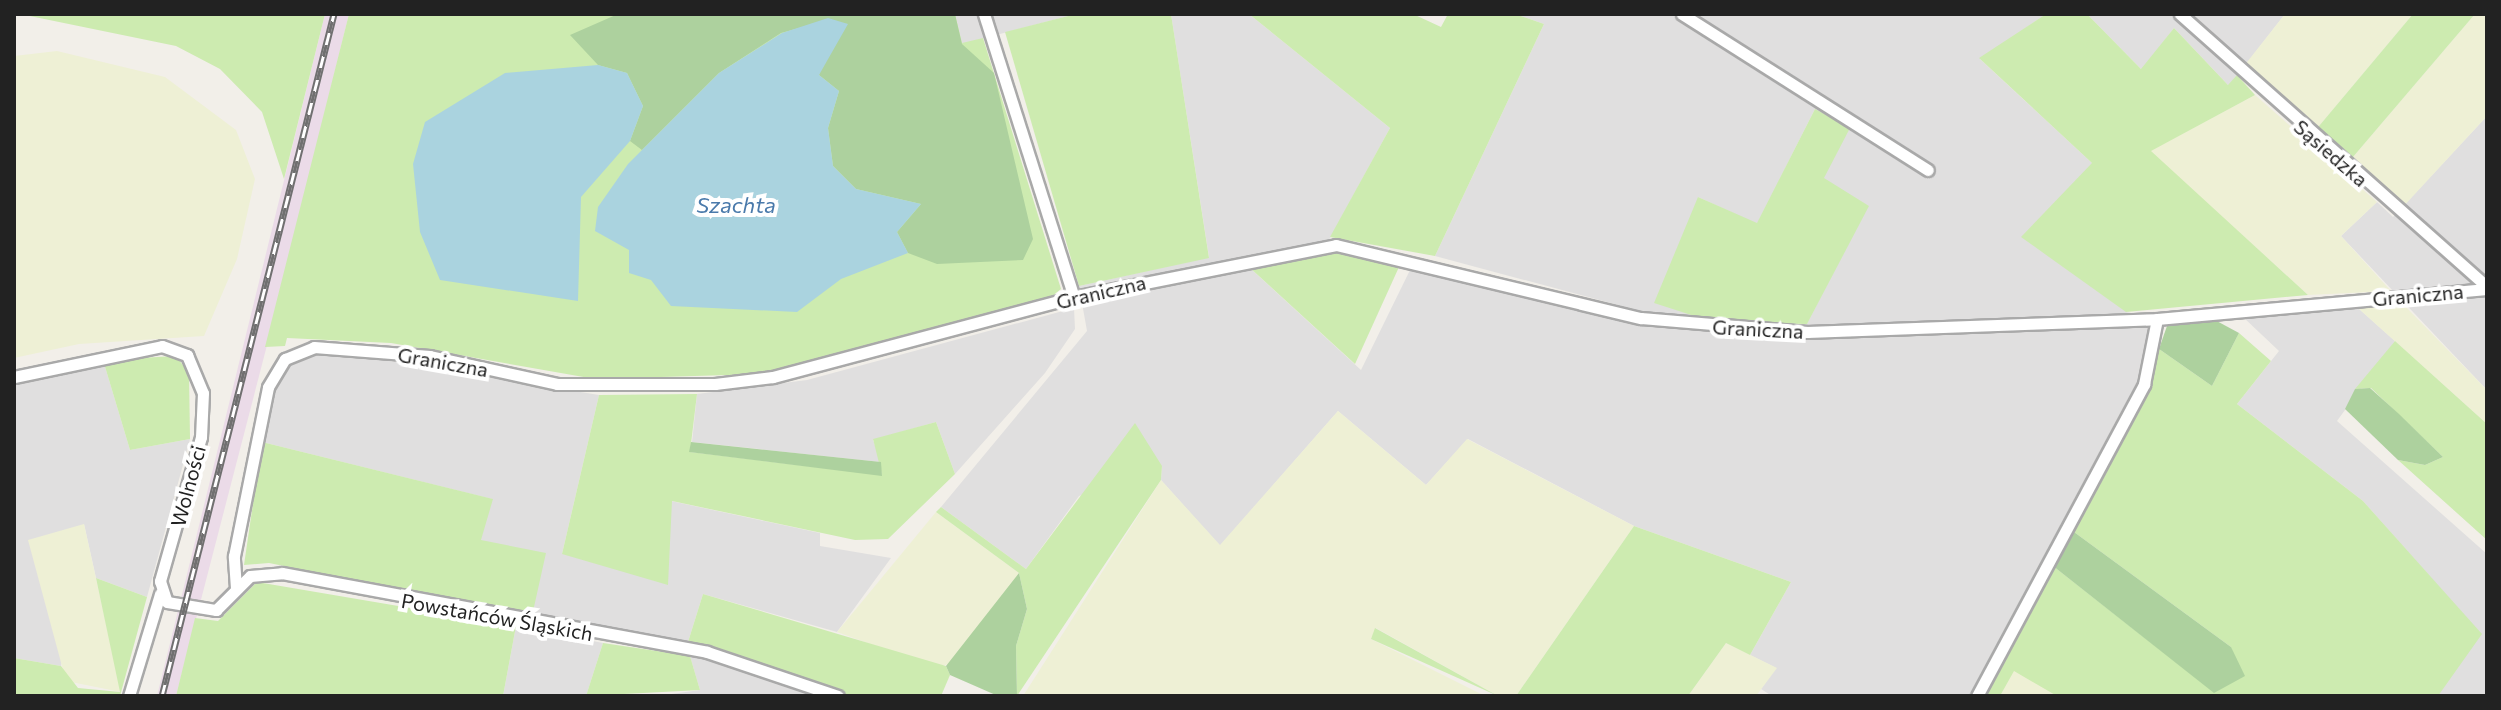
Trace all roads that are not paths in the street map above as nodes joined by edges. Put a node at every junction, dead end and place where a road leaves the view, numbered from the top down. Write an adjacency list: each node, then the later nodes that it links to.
1 (984, 14): 6 (street)
2 (1682, 14): 4 (street)
3 (2180, 14): 5 (street, Sąsiedzka)
4 (1928, 170)
5 (2487, 288): 7 (street, Graniczna)
6 (1074, 297): 7 (street, Graniczna); 9 (street, Graniczna)
7 (2157, 319): 13 (street)
8 (14, 377): 10 (street, Wolności)
9 (236, 588): 10 (street, Powstańców Śląskich); 12 (street, Powstańców Śląskich)
10 (164, 598): 11 (street, Wolności)
11 (129, 696)
12 (838, 696)
13 (1977, 696)

